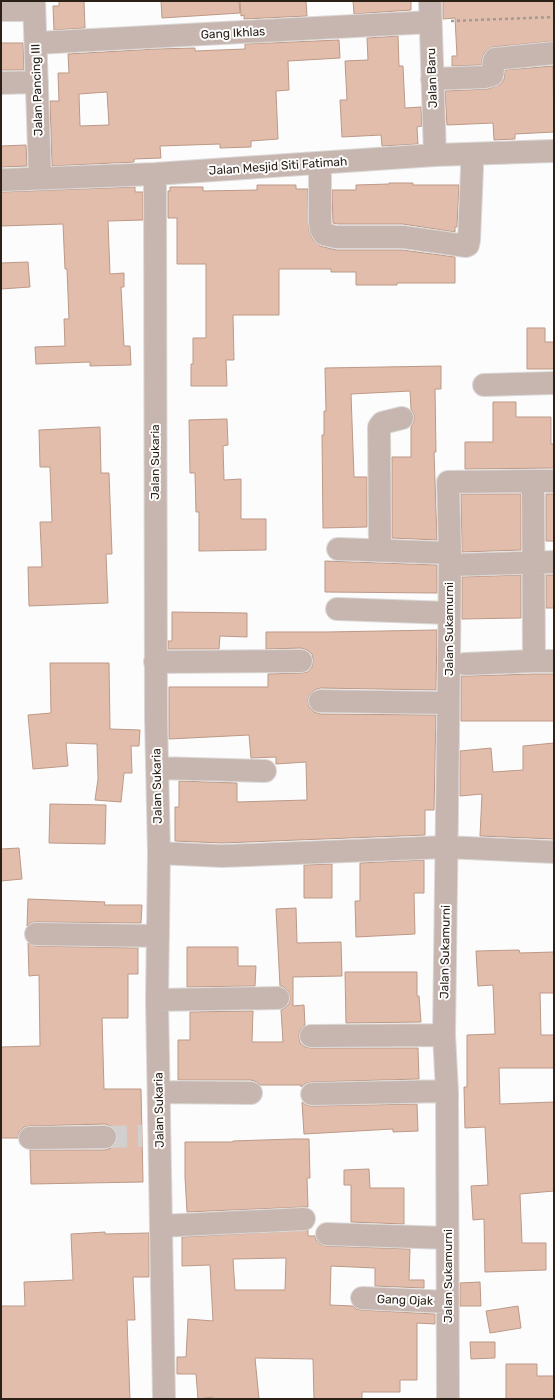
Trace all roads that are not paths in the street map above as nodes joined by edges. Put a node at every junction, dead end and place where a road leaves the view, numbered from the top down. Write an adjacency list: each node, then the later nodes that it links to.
1 (430, 1): 4 (street, Jalan Baru)
2 (34, 5): 3 (street); 5 (street, Jalan Pancing III)
3 (1, 10)
4 (430, 22): 5 (street, Gang Ikhlas); 7 (street, Jalan Baru)
5 (36, 43): 8 (street, Jalan Pancing III)
6 (554, 53): 7 (street)
7 (432, 78): 12 (street, Jalan Baru)
8 (37, 82): 9 (street); 15 (street, Jalan Pancing III)
9 (1, 83)
10 (554, 151): 11 (street, Jalan Mesjid Siti Fatimah)
11 (472, 154): 12 (street, Jalan Mesjid Siti Fatimah); 13 (street)
12 (435, 155): 13 (street, Jalan Mesjid Siti Fatimah)
13 (320, 163): 14 (street, Jalan Mesjid Siti Fatimah)
14 (155, 174): 15 (street, Jalan Mesjid Siti Fatimah); 31 (street, Jalan Sukaria)
15 (40, 178): 16 (street, Jalan Mesjid Siti Fatimah)
16 (1, 180)
17 (554, 383): 18 (street)
18 (484, 385)
19 (402, 418): 23 (street)
20 (522, 481): 21 (street); 24 (street, Jalan Sukamurni); 25 (street)
21 (554, 481)
22 (338, 549): 23 (street)
23 (380, 551): 24 (street)
24 (450, 559): 25 (street); 28 (street, Jalan Sukamurni)
25 (533, 562): 26 (street); 30 (street)
26 (554, 562)
27 (337, 609): 28 (street)
28 (450, 613): 34 (street, Jalan Sukamurni)
29 (301, 661): 31 (street)
30 (544, 661): 32 (street)
31 (155, 662): 35 (street, Jalan Sukaria)
32 (465, 664)
33 (320, 701): 34 (street)
34 (448, 703): 37 (street, Jalan Sukamurni)
35 (157, 768): 36 (street); 39 (street, Jalan Sukaria)
36 (265, 771)
37 (446, 847): 38 (street); 39 (street); 44 (street, Jalan Sukamurni)
38 (554, 852)
39 (159, 853): 41 (street, Jalan Sukaria)
40 (36, 934): 41 (street)
41 (158, 936): 43 (street, Jalan Sukaria)
42 (278, 998): 43 (street)
43 (157, 1000): 47 (street, Jalan Sukaria)
44 (444, 1035): 45 (street); 46 (street, Jalan Sukamurni)
45 (311, 1036)
46 (446, 1090): 49 (street); 55 (street, Jalan Sukamurni)
47 (158, 1092): 48 (street); 53 (street, Jalan Sukaria)
48 (251, 1093)
49 (312, 1094)
50 (106, 1137): 51 (street)
51 (30, 1138)
52 (304, 1219): 53 (street)
53 (161, 1226): 58 (street, Jalan Sukaria)
54 (327, 1234): 55 (street)
55 (448, 1238): 57 (street, Jalan Sukamurni)
56 (362, 1298): 57 (street, Gang Ojak)
57 (448, 1302): 59 (street, Jalan Sukamurni)
58 (164, 1399)
59 (448, 1399)

